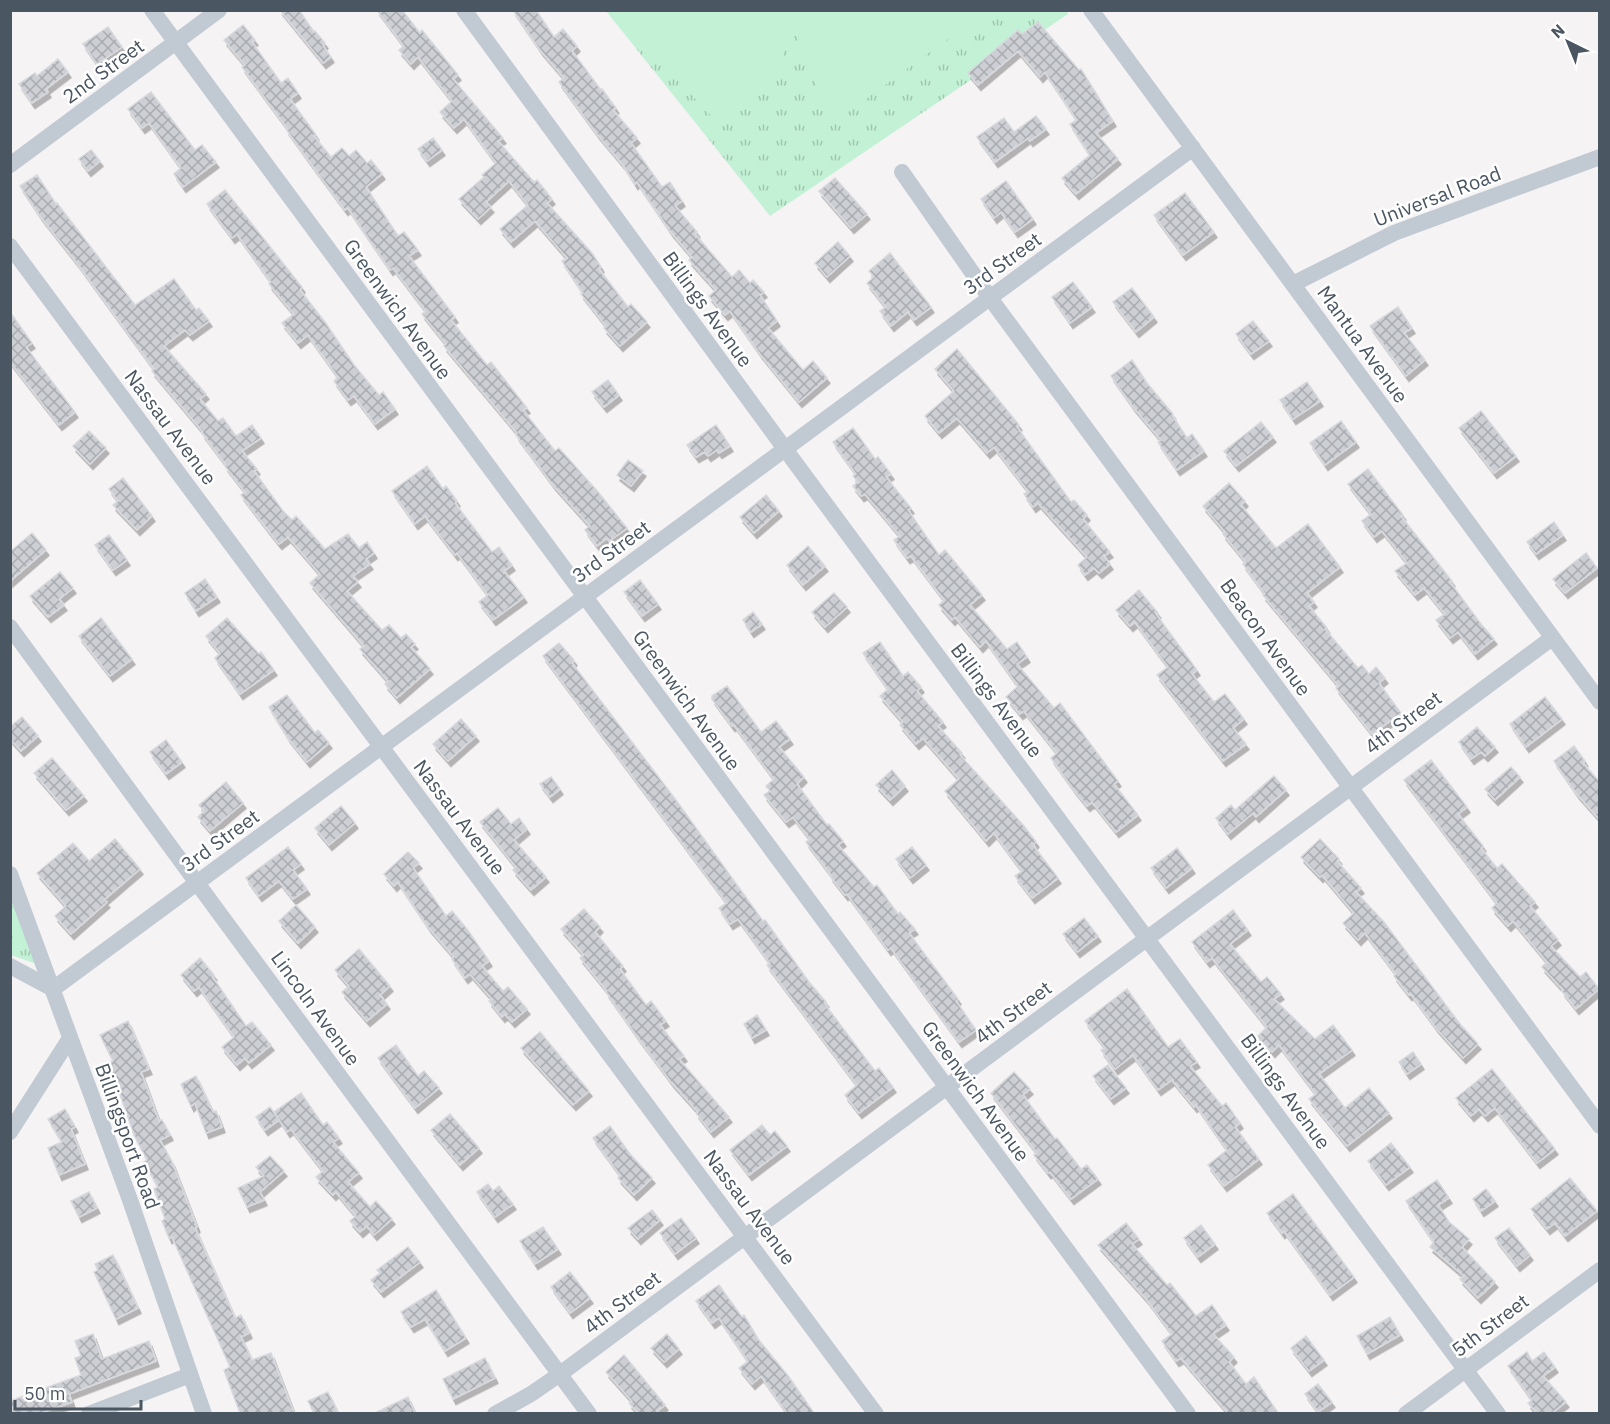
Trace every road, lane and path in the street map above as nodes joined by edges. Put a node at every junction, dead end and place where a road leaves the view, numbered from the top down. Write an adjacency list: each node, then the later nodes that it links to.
1 (152, 10): 5 (street, Greenwich Avenue)
2 (219, 10): 5 (street, 2nd Street)
3 (464, 10): 13 (street, Billings Avenue)
4 (1091, 10): 6 (street, Mantua Avenue)
5 (176, 43): 8 (street, 2nd Street); 14 (street, Greenwich Avenue)
6 (1193, 148): 11 (street, Mantua Avenue); 12 (street, 3rd Street)
7 (1599, 157): 11 (street, Universal Road)
8 (10, 165)
9 (902, 171): 12 (street, Beacon Avenue)
10 (10, 246): 18 (street, Nassau Avenue)
11 (1293, 284): 16 (street, Mantua Avenue)
12 (990, 298): 13 (street, 3rd Street); 19 (street, Beacon Avenue)
13 (785, 449): 14 (street, 3rd Street); 22 (street, Billings Avenue)
14 (585, 596): 18 (street, 3rd Street); 26 (street, Greenwich Avenue)
15 (10, 627): 21 (street, Lincoln Avenue)
16 (1552, 638): 17 (street, Mantua Avenue); 19 (street, 4th Street)
17 (1599, 702)
18 (382, 747): 21 (street, 3rd Street); 29 (street, Nassau Avenue)
19 (1350, 787): 22 (street, 4th Street); 27 (street, Beacon Avenue)
20 (10, 874): 24 (street, Billingsport Road)
21 (197, 883): 24 (street, 3rd Street); 32 (street, Lincoln Avenue)
22 (1147, 938): 26 (street, 4th Street); 31 (street, Billings Avenue)
23 (10, 966): 24 (street)
24 (53, 989): 25 (street, Billingsport Road)
25 (70, 1038): 28 (street); 33 (street, Billingsport Road)
26 (947, 1087): 29 (street, 4th Street); 39 (street, Greenwich Avenue)
27 (1599, 1126)
28 (10, 1132)
29 (745, 1236): 32 (street, 4th Street); 38 (street, Nassau Avenue)
30 (1599, 1270): 31 (street, 5th Street)
31 (1466, 1370): 40 (street, 5th Street); 41 (street, Billings Avenue)
32 (560, 1374): 36 (street, 4th Street); 37 (street, Lincoln Avenue)
33 (190, 1375): 34 (street); 35 (street, Billingsport Road)
34 (89, 1413)
35 (204, 1413)
36 (495, 1413)
37 (589, 1413)
38 (876, 1413)
39 (1188, 1413)
40 (1406, 1413)
41 (1498, 1413)

